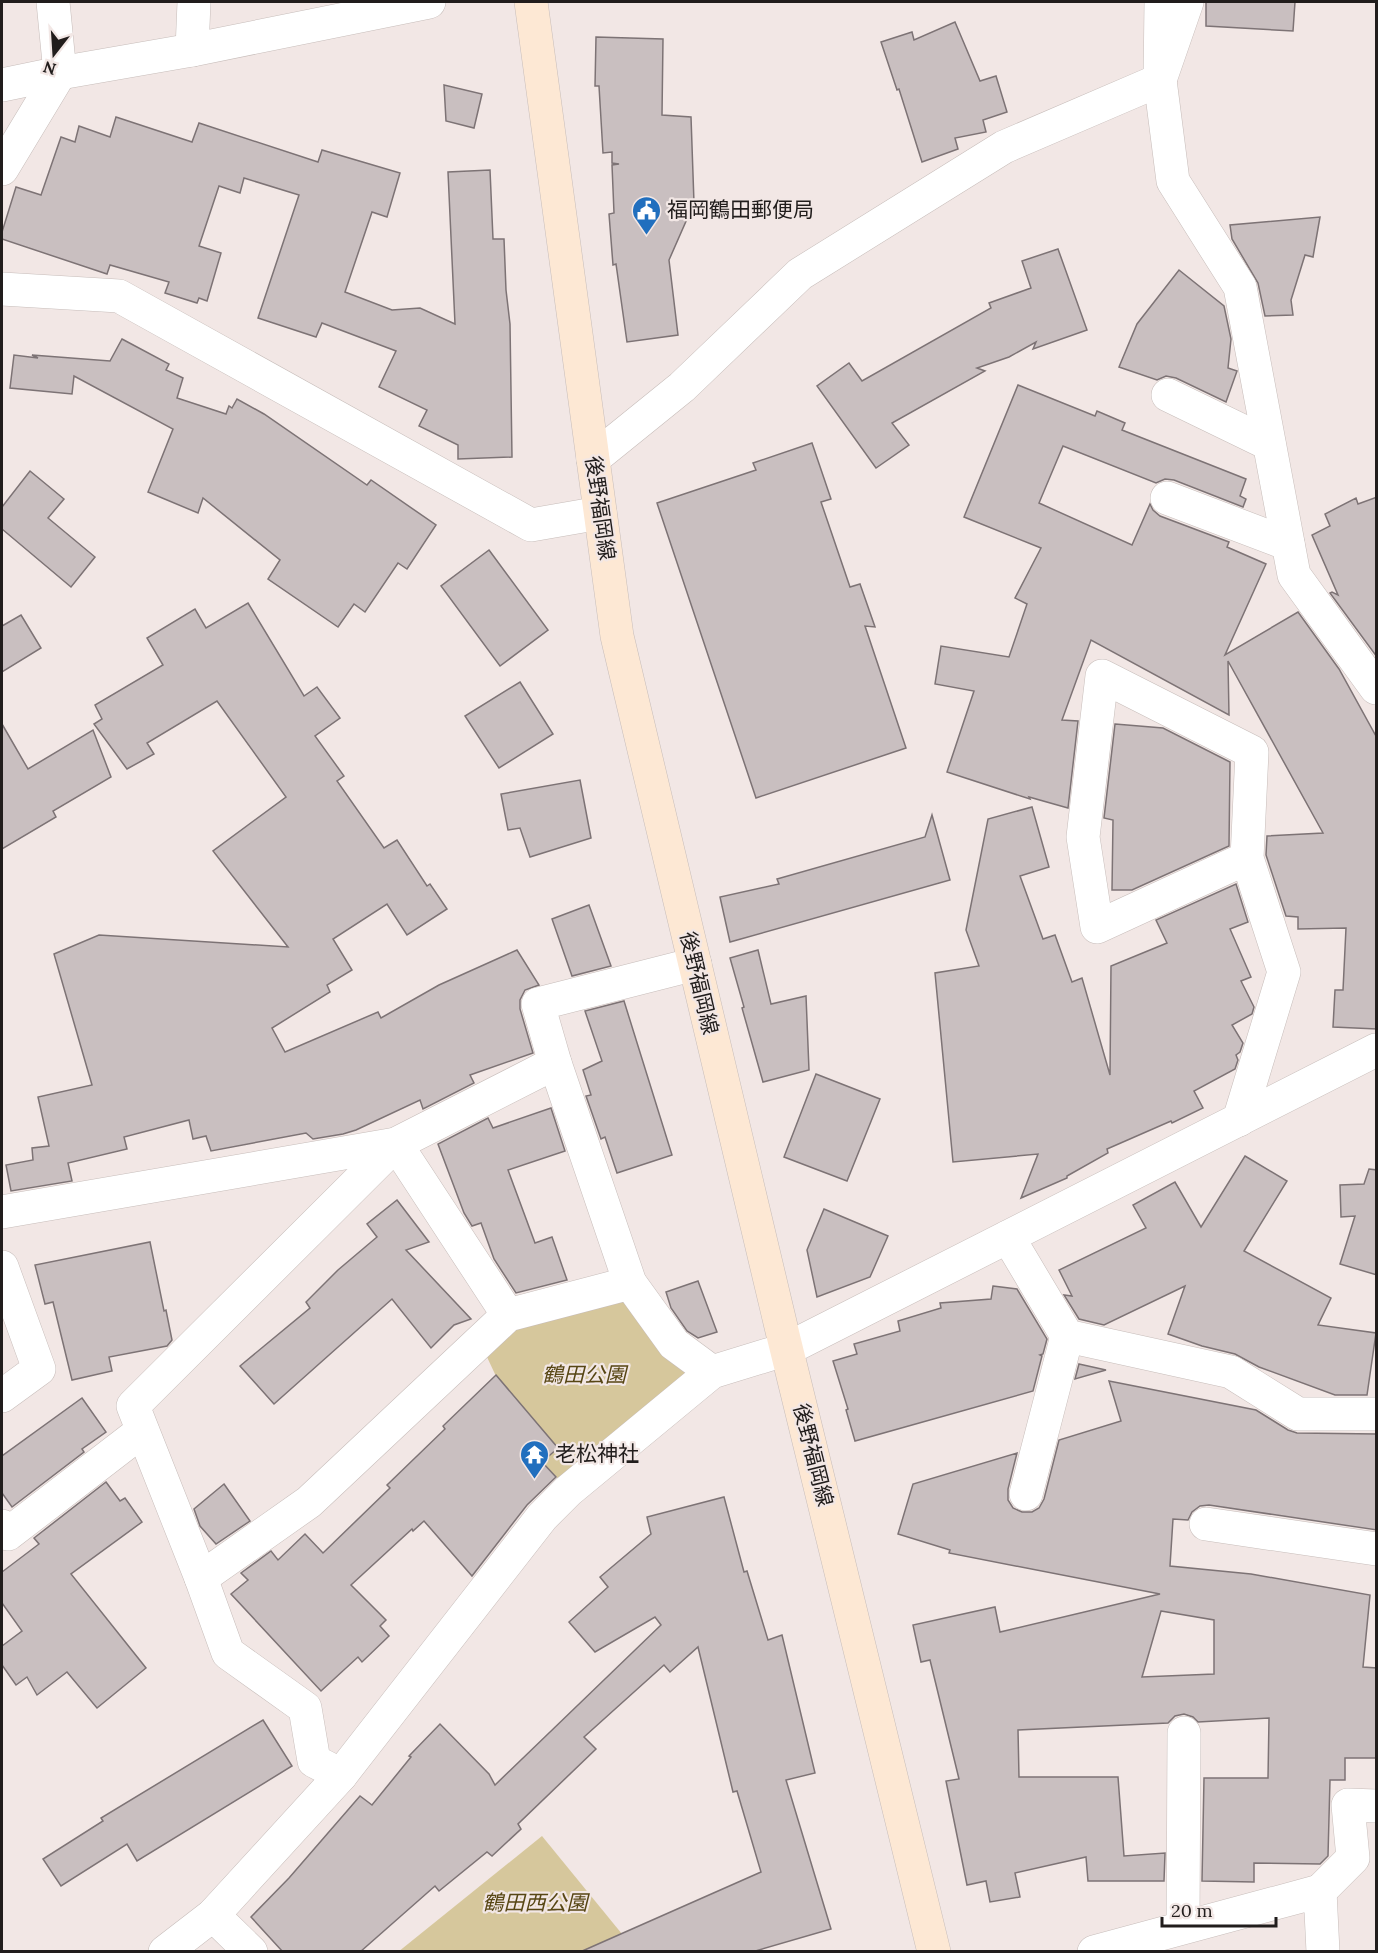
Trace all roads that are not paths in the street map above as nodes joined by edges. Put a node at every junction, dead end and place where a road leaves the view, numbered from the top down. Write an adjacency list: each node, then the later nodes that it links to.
1 (54, 2): 8 (street)
2 (195, 2): 7 (street)
3 (429, 2): 7 (street)
4 (531, 2): 15 (main road, 後野福岡線)
5 (1161, 2): 9 (street)
6 (1187, 2): 9 (street)
7 (192, 50): 8 (street)
8 (60, 72): 10 (street); 11 (street)
9 (1160, 80): 14 (street); 15 (street)
10 (2, 85)
11 (2, 169)
12 (2, 289): 17 (street)
13 (1168, 395): 14 (street)
14 (1269, 444): 18 (street)
15 (593, 459): 17 (main road, 後野福岡線)
16 (1167, 498): 18 (street)
17 (600, 513): 21 (main road, 後野福岡線)
18 (1288, 544): 19 (street)
19 (1377, 687)
20 (1247, 858): 20 (street); 24 (street)
21 (695, 964): 23 (street); 32 (main road, 後野福岡線)
22 (1377, 1050): 24 (street)
23 (555, 1063): 25 (street); 29 (street)
24 (1239, 1119): 27 (street)
25 (396, 1144): 26 (street); 30 (street); 36 (street)
26 (2, 1212)
27 (1008, 1237): 31 (street); 32 (street)
28 (2, 1267): 34 (street)
29 (630, 1283): 30 (street); 33 (street)
30 (508, 1316): 41 (street)
31 (1067, 1336): 35 (street); 37 (street)
32 (787, 1349): 33 (street); 50 (main road, 後野福岡線)
33 (712, 1372): 43 (street)
34 (2, 1396)
35 (1377, 1414)
36 (142, 1431): 39 (street); 41 (street)
37 (1026, 1494)
38 (1206, 1524): 40 (street)
39 (2, 1526)
40 (1377, 1550)
41 (201, 1578): 43 (street)
42 (1184, 1733): 47 (street)
43 (341, 1775): 46 (street)
44 (1377, 1806): 45 (street)
45 (1320, 1891): 47 (street); 52 (street)
46 (213, 1915): 48 (street); 49 (street)
47 (1183, 1928): 51 (street)
48 (165, 1952)
49 (251, 1952)
50 (934, 1952)
51 (1094, 1952)
52 (1323, 1952)

